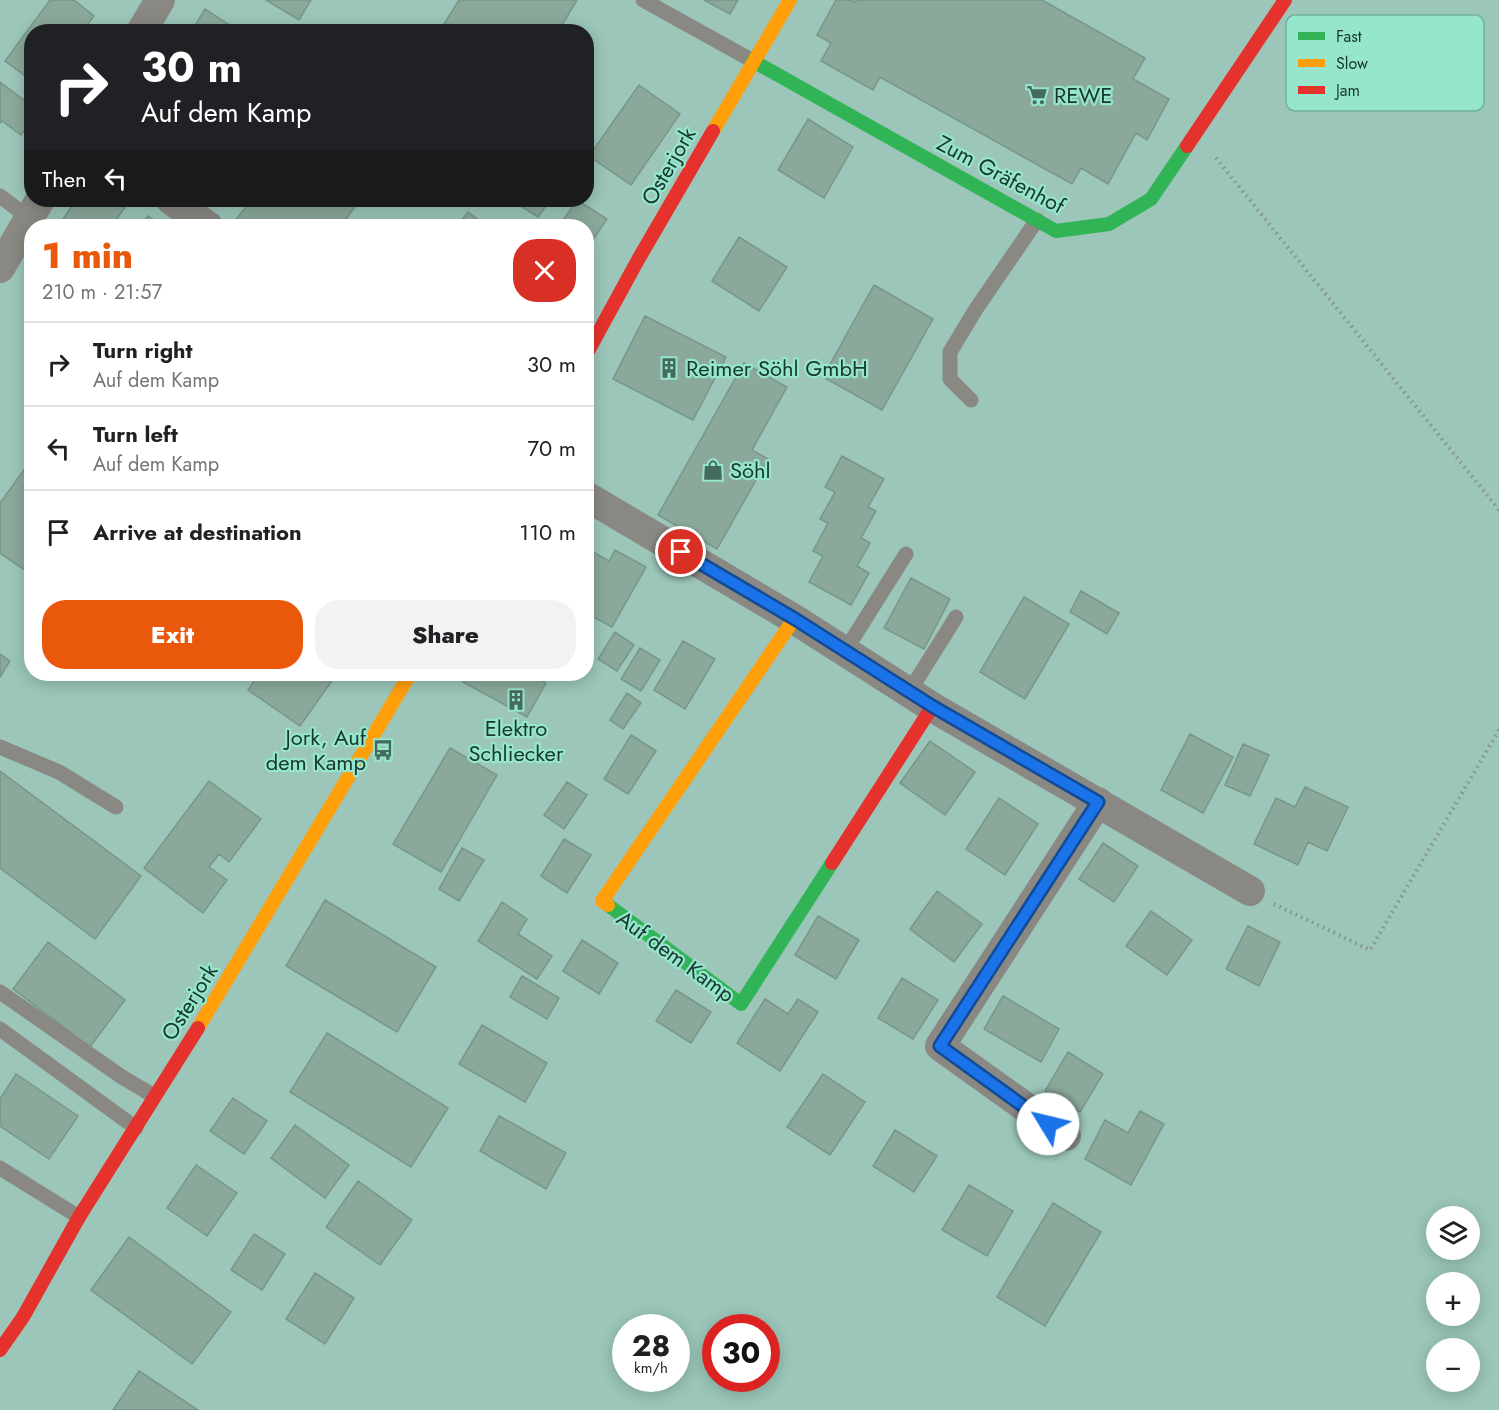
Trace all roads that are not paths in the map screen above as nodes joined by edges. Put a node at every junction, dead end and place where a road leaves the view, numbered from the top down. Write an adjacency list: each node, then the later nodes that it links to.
1 (643, 0): 6 (lane)
2 (790, 0): 6 (street, Osterjork)
3 (1285, 0): 11 (street, Zum Gräfenhof)
4 (157, 1): 5 (street)
5 (145, 24)
6 (753, 61): 11 (street, Zum Gräfenhof); 14 (street, Osterjork)
7 (0, 196): 8 (lane)
8 (24, 205)
9 (181, 207): 10 (street)
10 (198, 219)
11 (1037, 220): 15 (lane)
12 (24, 228): 13 (street)
13 (0, 268)
14 (594, 340)
15 (971, 400)
16 (594, 501): 19 (street)
17 (906, 554): 20 (lane)
18 (956, 617): 22 (lane)
19 (795, 619): 20 (street); 22 (street, Auf dem Kamp)
20 (845, 651): 22 (street)
21 (406, 681): 29 (street, Osterjork)
22 (921, 699): 24 (street)
23 (0, 747): 25 (lane)
24 (1098, 802): 26 (street); 31 (street)
25 (116, 807)
26 (1250, 891)
27 (0, 992): 29 (lane)
28 (0, 1029): 30 (lane)
29 (154, 1096): 30 (street, Osterjork)
30 (136, 1128): 33 (street, Osterjork)
31 (1066, 1136)
32 (0, 1168): 33 (lane)
33 (79, 1217): 34 (street, Osterjork)
34 (0, 1350)

